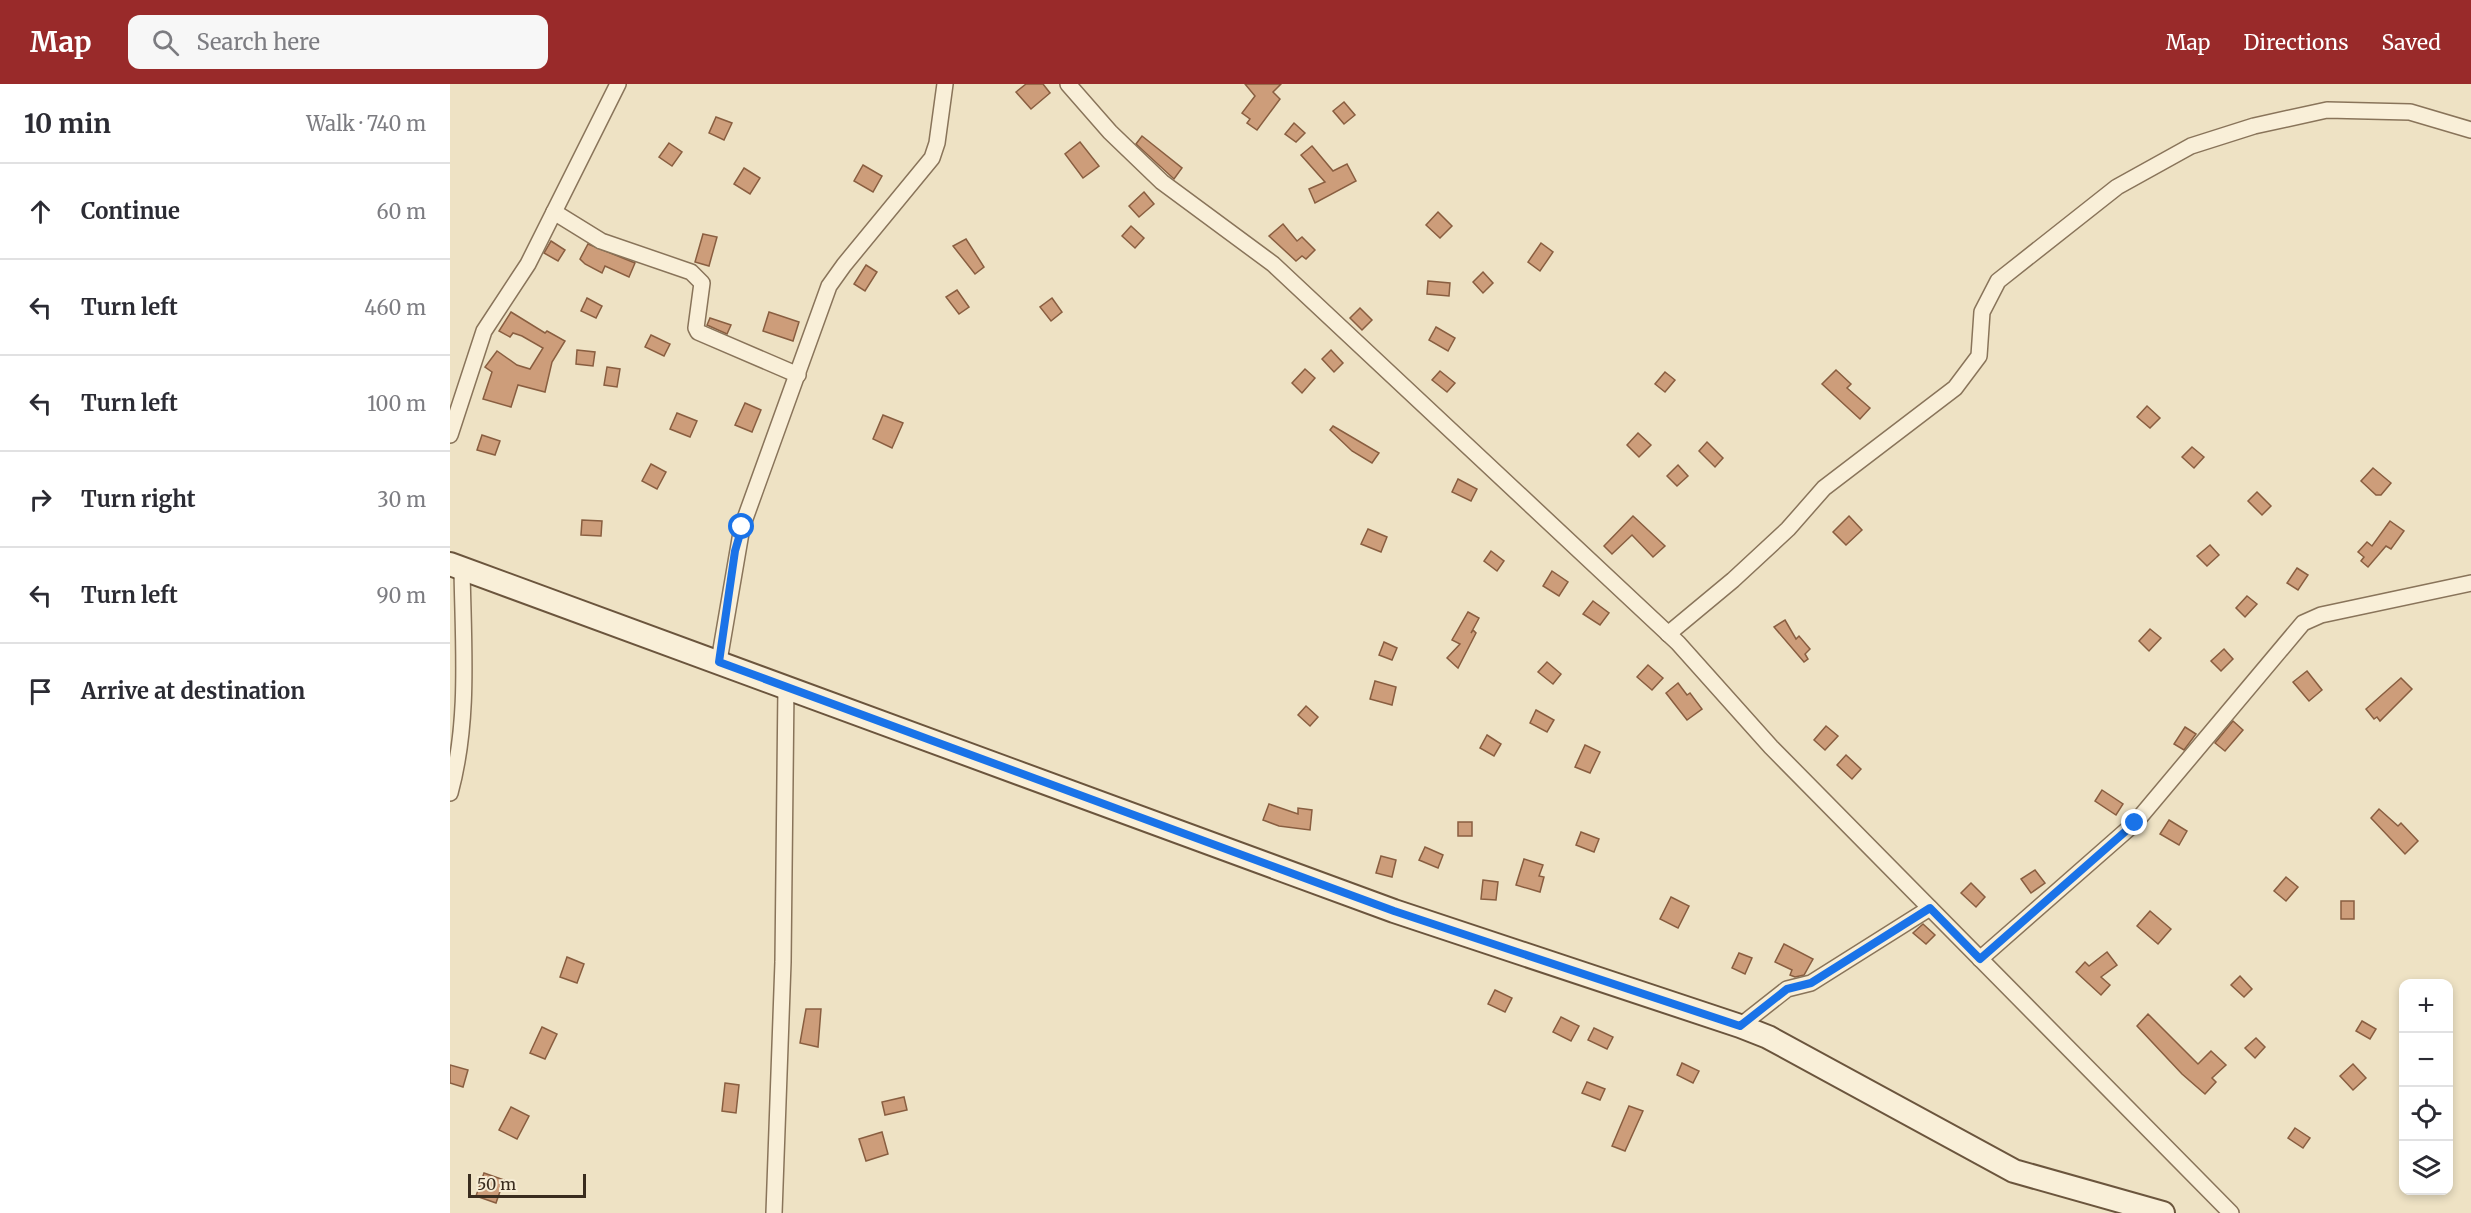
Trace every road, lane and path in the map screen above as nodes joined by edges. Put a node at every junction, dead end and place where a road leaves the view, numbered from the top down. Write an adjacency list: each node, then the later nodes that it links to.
1 (618, 84): 5 (street)
2 (945, 84): 6 (street)
3 (1068, 84): 10 (street)
4 (2471, 130): 10 (street)
5 (554, 212): 6 (street); 7 (street)
6 (798, 375): 11 (street)
7 (450, 435)
8 (456, 566): 11 (street); 13 (street)
9 (2471, 583): 15 (street)
10 (1668, 634): 14 (street)
11 (719, 662): 12 (street)
12 (786, 686): 16 (street); 17 (street)
13 (450, 793)
14 (1930, 908): 15 (street); 16 (street)
15 (1980, 959): 19 (street)
16 (1740, 1026): 18 (street)
17 (774, 1213)
18 (2163, 1213)
19 (2231, 1213)

